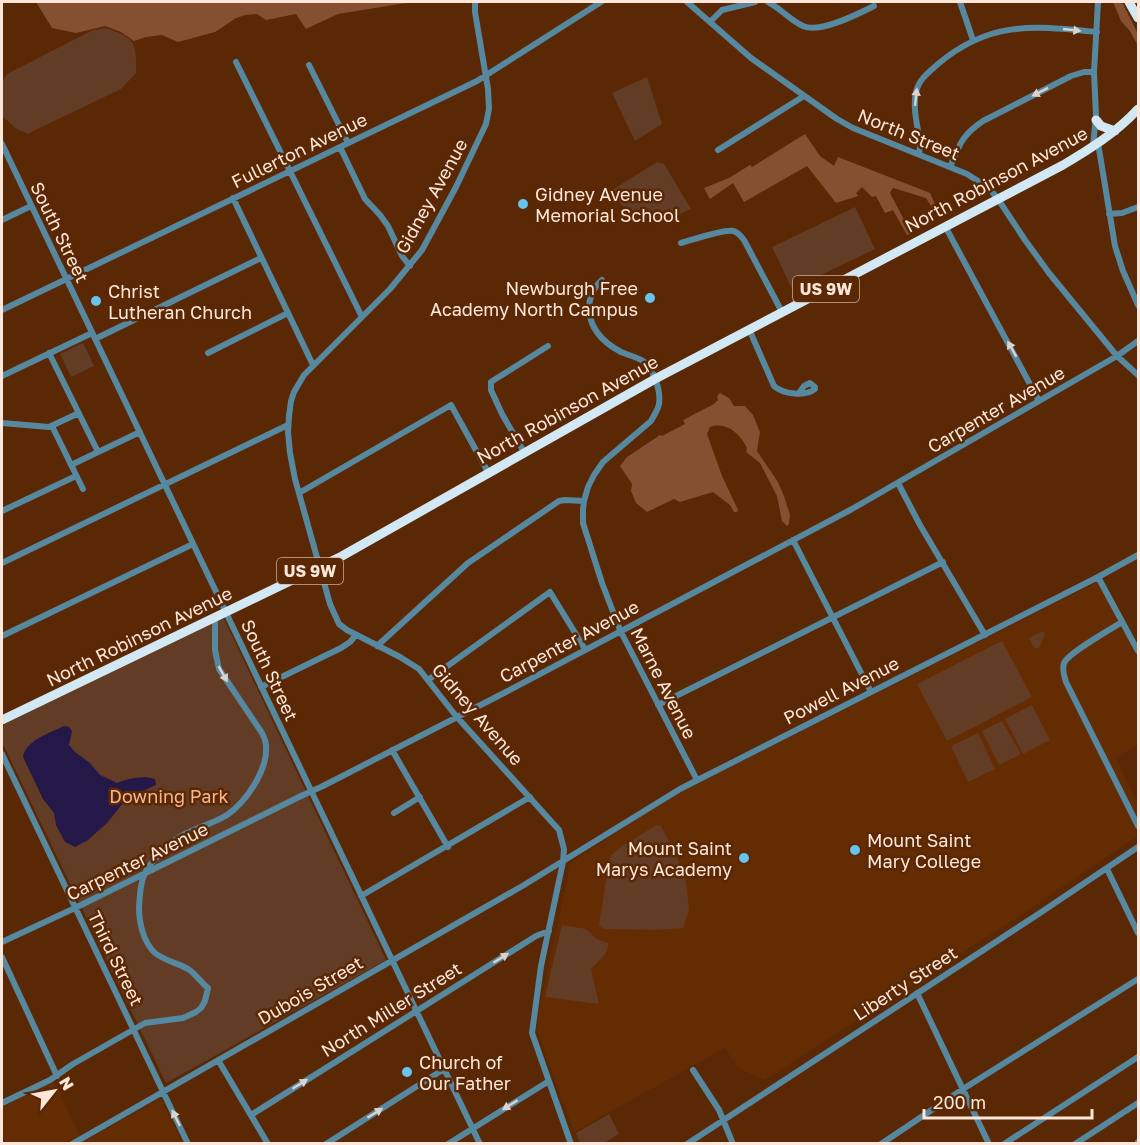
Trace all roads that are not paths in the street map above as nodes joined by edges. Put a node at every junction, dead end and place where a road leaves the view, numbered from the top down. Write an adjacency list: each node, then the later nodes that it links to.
1 (475, 2): 17 (street, Gidney Avenue)
2 (601, 2): 17 (street, Fullerton Avenue)
3 (687, 2): 11 (street, North Street)
4 (755, 2): 11 (street)
5 (768, 2): 9 (street)
6 (960, 2): 13 (street)
7 (1098, 2): 12 (street)
8 (1130, 2): 10 (highway)
9 (873, 6)
10 (1138, 18)
11 (710, 22): 18 (street, North Street)
12 (1097, 32): 13 (street, one-way to 12); 16 (street)
13 (973, 40): 27 (street, one-way to 13)
14 (236, 62): 29 (street)
15 (309, 64): 22 (street)
16 (1094, 72): 20 (street); 28 (street, one-way to 28)
17 (486, 75): 22 (street, Fullerton Avenue); 39 (street, Gidney Avenue)
18 (804, 96): 26 (street); 27 (street, North Street)
19 (1138, 109): 21 (highway, North Robinson Avenue / US 9W)
20 (1096, 120): 21 (highway); 24 (street)
21 (1115, 131): 24 (highway, North Robinson Avenue / US 9W)
22 (348, 143): 25 (street, Fullerton Avenue)
23 (2, 144): 32 (street, South Street)
24 (1096, 144): 31 (highway, North Robinson Avenue / US 9W); 34 (street)
25 (340, 147): 29 (street, Fullerton Avenue); 39 (street)
26 (718, 150)
27 (919, 154): 28 (street, North Street)
28 (950, 167): 31 (street, North Street)
29 (290, 171): 30 (street, Fullerton Avenue); 46 (street)
30 (233, 198): 38 (street); 40 (street, Fullerton Avenue)
31 (998, 199): 36 (highway, North Robinson Avenue / US 9W); 53 (street, North Street)
32 (31, 206): 35 (street); 40 (street, South Street)
33 (1138, 207): 34 (street)
34 (1109, 214): 42 (street)
35 (2, 220)
36 (945, 226): 44 (highway, North Robinson Avenue / US 9W); 59 (street, one-way to 36)
37 (681, 243): 44 (street)
38 (261, 258): 45 (street); 48 (street)
39 (410, 266): 46 (street, Gidney Avenue)
40 (66, 279): 43 (street, Fullerton Avenue); 48 (street, South Street)
41 (602, 280): 57 (street)
42 (1138, 305)
43 (2, 310)
44 (782, 312): 47 (highway, North Robinson Avenue / US 9W)
45 (288, 313): 52 (street); 54 (street)
46 (362, 317): 54 (street, Gidney Avenue)
47 (748, 329): 57 (highway, North Robinson Avenue / US 9W); 58 (street)
48 (94, 336): 51 (street); 64 (street, South Street)
49 (1138, 341): 53 (street, Carpenter Avenue)
50 (548, 346): 66 (street)
51 (49, 353): 56 (street); 60 (street)
52 (208, 353)
53 (1117, 356): 55 (street, North Street); 59 (street, Carpenter Avenue)
54 (313, 365): 62 (street, Gidney Avenue)
55 (1138, 375)
56 (2, 376)
57 (655, 379): 66 (highway, North Robinson Avenue / US 9W); 74 (street, Marne Avenue)
58 (799, 393)
59 (1039, 401): 70 (street, Carpenter Avenue)
60 (79, 413): 63 (street); 65 (street)
61 (2, 423): 63 (street)
62 (288, 425): 71 (street); 73 (street, Gidney Avenue)
63 (52, 426): 67 (street)
64 (140, 432): 65 (street); 71 (street, South Street)
65 (98, 452): 67 (street)
66 (524, 452): 68 (highway, North Robinson Avenue / US 9W)
67 (71, 465): 69 (street)
68 (488, 472): 73 (street); 81 (highway, North Robinson Avenue / US 9W)
69 (76, 476): 72 (street); 75 (street)
70 (897, 483): 76 (street, Carpenter Avenue); 79 (street)
71 (165, 484): 77 (street, South Street); 80 (street)
72 (83, 489)
73 (299, 493): 81 (street, Gidney Avenue)
74 (584, 501): 87 (street, Marne Avenue); 91 (street)
75 (2, 511)
76 (793, 540): 84 (street); 87 (street, Carpenter Avenue)
77 (193, 544): 83 (street, South Street); 90 (street)
78 (1138, 555): 82 (street, Powell Avenue)
79 (943, 562): 84 (street); 89 (street)
80 (2, 563)
81 (320, 566): 83 (highway, North Robinson Avenue / US 9W); 88 (street, Gidney Avenue)
82 (1098, 577): 86 (street); 89 (street, Powell Avenue)
83 (226, 612): 85 (highway, North Robinson Avenue / US 9W); 95 (street, South Street)
84 (832, 617): 96 (street); 97 (street)
85 (214, 618): 99 (highway, North Robinson Avenue / US 9W); 111 (street, one-way to 111)
86 (1122, 622): 93 (street); 106 (street)
87 (620, 630): 92 (street, Carpenter Avenue); 97 (street, Marne Avenue)
88 (356, 635): 91 (street, Gidney Avenue); 95 (street)
89 (985, 635): 96 (street, Powell Avenue)
90 (2, 636)
91 (377, 646): 94 (street, Gidney Avenue)
92 (585, 648): 94 (street); 98 (street, Carpenter Avenue)
93 (1138, 651)
94 (428, 680): 98 (street, Gidney Avenue)
95 (261, 687): 112 (street, South Street)
96 (871, 692): 102 (street, Powell Avenue)
97 (658, 705): 102 (street, Marne Avenue)
98 (456, 717): 100 (street, Carpenter Avenue); 104 (street, Gidney Avenue)
99 (2, 720)
100 (392, 750): 103 (street); 111 (street, Carpenter Avenue, bridge)
101 (2, 754): 113 (street, Third Street)
102 (697, 780): 109 (street, Powell Avenue)
103 (420, 797): 105 (street); 107 (street)
104 (530, 797): 107 (street); 109 (street, Gidney Avenue)
105 (394, 813)
106 (1138, 826)
107 (448, 847): 112 (street)
108 (1138, 847): 110 (street, Liberty Street)
109 (563, 862): 114 (street, Gidney Avenue); 118 (street, Dubois Street)
110 (1107, 869): 115 (street); 120 (street, Liberty Street)
111 (146, 872): 113 (street, Carpenter Avenue); 122 (street)
112 (361, 896): 118 (street, South Street)
113 (75, 908): 116 (street, Carpenter Avenue); 122 (street, Third Street)
114 (549, 931): 121 (street, North Miller Street, one-way to 114); 128 (street, Gidney Avenue)
115 (1138, 933)
116 (2, 942)
117 (2, 957): 127 (street)
118 (392, 961): 121 (street, South Street); 124 (street, Dubois Street)
119 (1138, 979): 129 (street)
120 (916, 993): 129 (street); 134 (street, Liberty Street)
121 (416, 1011): 125 (street, South Street); 133 (street, North Miller Street, one-way to 121)
122 (134, 1030): 127 (street); 130 (street, Third Street)
123 (1138, 1057): 147 (street)
124 (218, 1060): 130 (street, Dubois Street); 133 (street)
125 (444, 1069): 135 (street, South Street); 139 (street, one-way to 125)
126 (693, 1070): 134 (street)
127 (57, 1076): 132 (street)
128 (549, 1081): 135 (street, one-way to 135); 142 (street, Gidney Avenue)
129 (963, 1089): 145 (street); 146 (street)
130 (163, 1092): 136 (street, Dubois Street); 137 (street, Third Street, one-way to 130)
131 (1138, 1102): 148 (street)
132 (2, 1103)
133 (251, 1115): 138 (street)
134 (723, 1120): 143 (street, Liberty Street); 144 (street)
135 (472, 1128): 140 (street); 141 (street, South Street)
136 (72, 1143)
137 (188, 1143)
138 (268, 1143)
139 (326, 1143)
140 (448, 1143)
141 (480, 1143)
142 (570, 1143)
143 (687, 1143)
144 (734, 1143)
145 (881, 1143)
146 (989, 1143)
147 (1004, 1143)
148 (1075, 1143)

